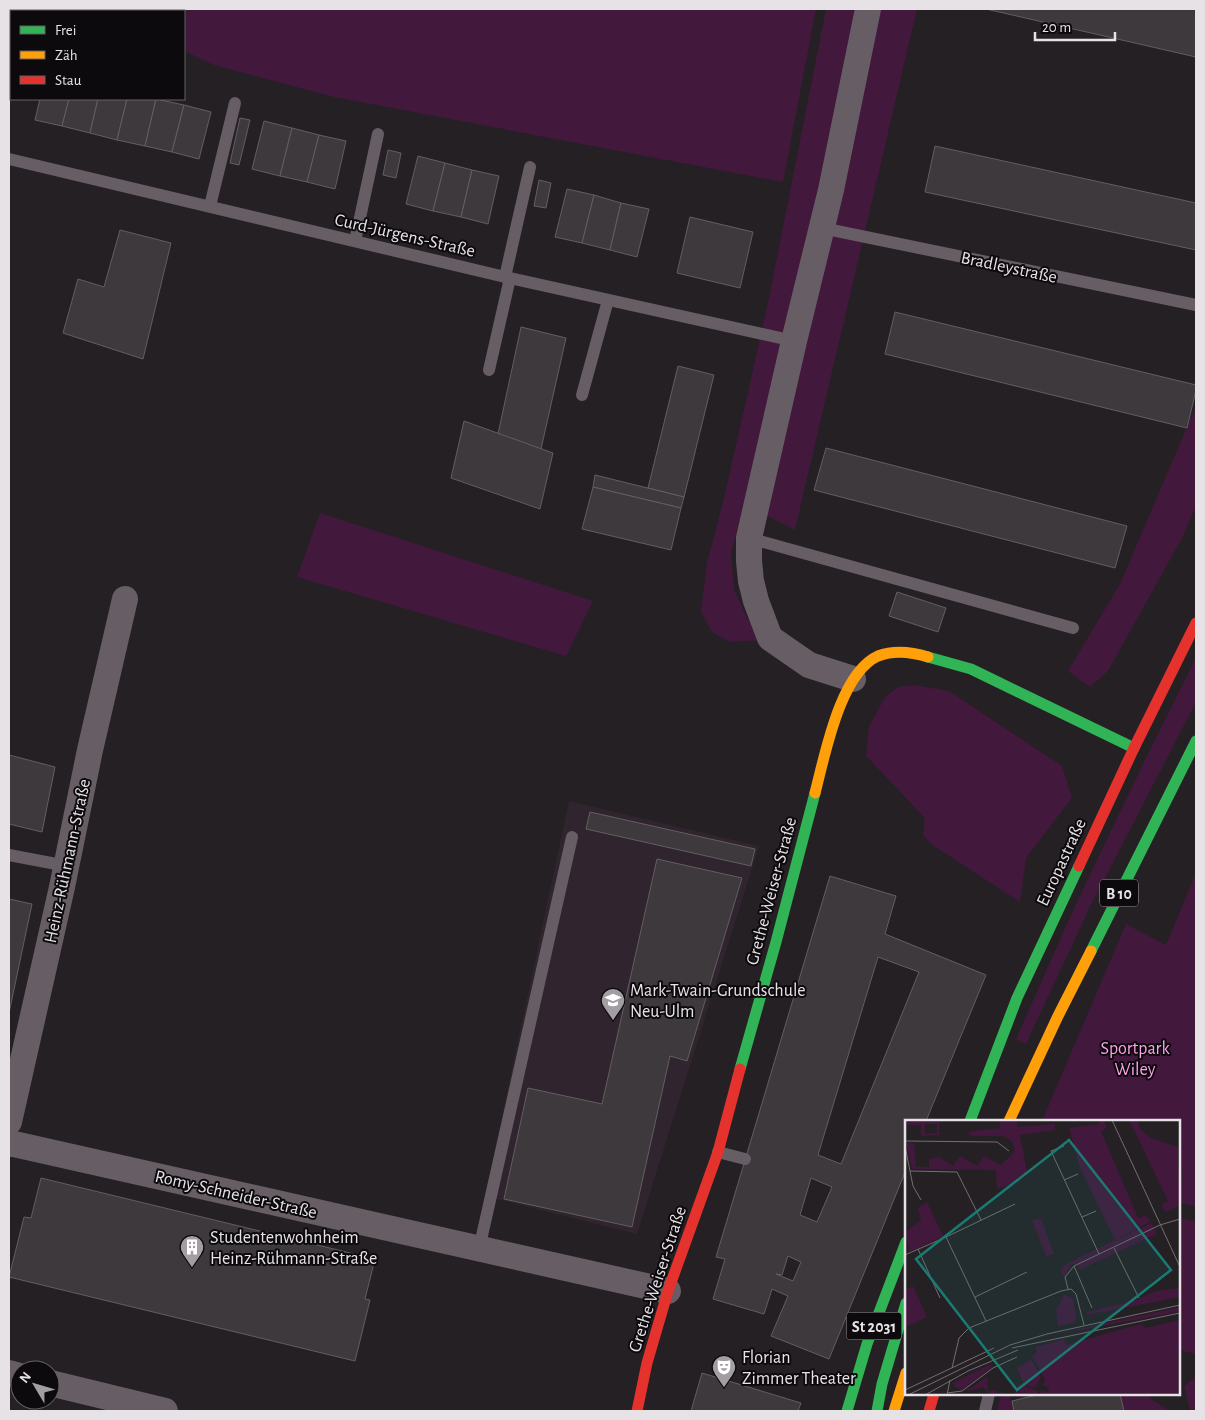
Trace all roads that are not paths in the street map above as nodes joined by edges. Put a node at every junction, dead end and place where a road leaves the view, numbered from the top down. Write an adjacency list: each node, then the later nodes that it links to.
1 (868, 9): 7 (street)
2 (235, 103): 6 (lane)
3 (378, 134): 8 (lane)
4 (9, 158): 6 (lane, Curd-Jürgens-Straße)
5 (530, 166): 9 (lane)
6 (210, 206): 8 (lane, Curd-Jürgens-Straße)
7 (822, 228): 11 (lane, Bradleystraße); 12 (street)
8 (355, 241): 9 (lane, Curd-Jürgens-Straße)
9 (507, 277): 10 (lane, Curd-Jürgens-Straße); 13 (lane)
10 (608, 300): 12 (lane, Curd-Jürgens-Straße); 14 (lane)
11 (1196, 305)
12 (794, 341): 15 (street)
13 (489, 370)
14 (582, 395)
15 (749, 538): 18 (lane); 19 (street)
16 (125, 599): 24 (street, Heinz-Rühmann-Straße)
17 (1196, 624): 21 (main road, Europastraße / B 10)
18 (1073, 628)
19 (853, 679): 21 (main road, Grethe-Weiser-Straße); 33 (main road, Grethe-Weiser-Straße)
20 (1196, 741): 26 (main road, B 10)
21 (1134, 748): 25 (main road, Europastraße / B 10)
22 (572, 836): 36 (lane)
23 (9, 855): 24 (lane)
24 (66, 866): 31 (street, Heinz-Rühmann-Straße)
25 (1017, 998): 27 (main road); 28 (main road, Europastraße / B 10)
26 (1058, 1016): 29 (main road, B 10); 30 (main road)
27 (961, 1112)
28 (970, 1120)
29 (1008, 1120)
30 (1021, 1120)
31 (9, 1122)
32 (9, 1144): 36 (street, Romy-Schneider-Straße)
33 (718, 1152): 34 (lane); 37 (main road, Grethe-Weiser-Straße)
34 (745, 1159)
35 (905, 1245): 45 (main road, St 2031)
36 (479, 1249): 37 (street, Romy-Schneider-Straße)
37 (668, 1291): 44 (main road, Grethe-Weiser-Straße)
38 (905, 1305): 46 (main road)
39 (905, 1376): 47 (main road)
40 (60, 1385): 43 (street)
41 (934, 1395): 48 (main road)
42 (989, 1395): 49 (lane)
43 (165, 1411)
44 (637, 1411)
45 (847, 1411)
46 (877, 1411)
47 (894, 1411)
48 (929, 1411)
49 (985, 1411)

